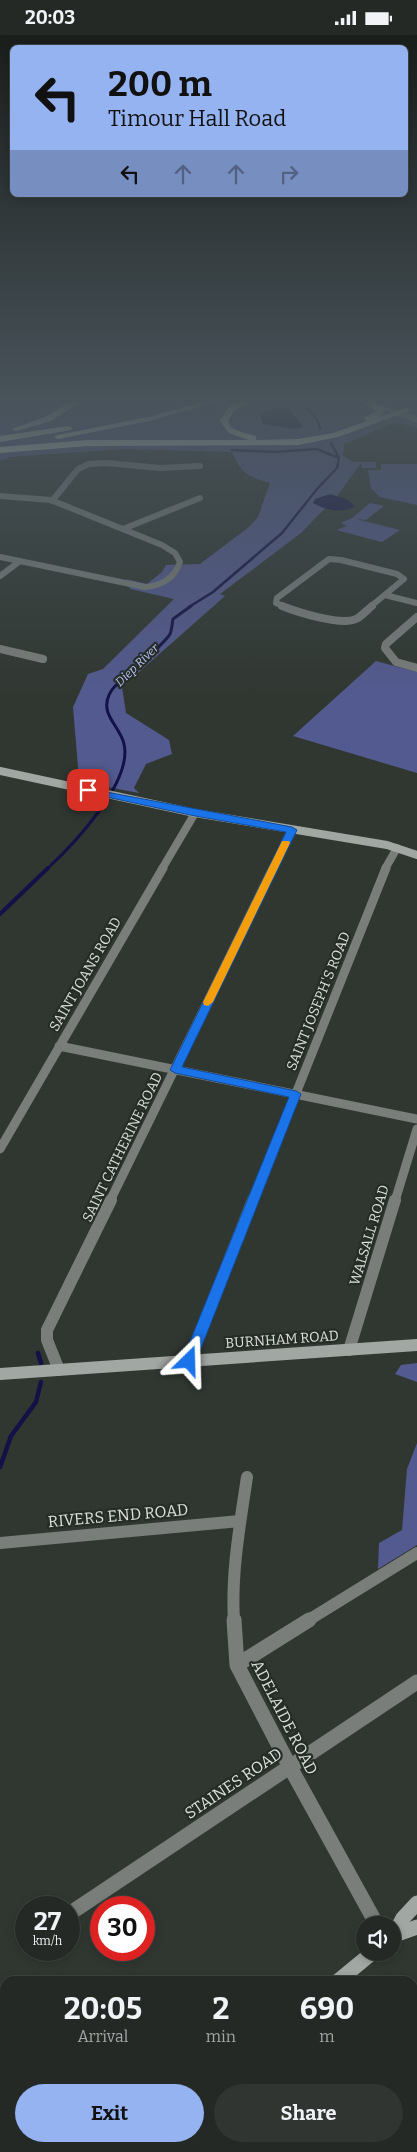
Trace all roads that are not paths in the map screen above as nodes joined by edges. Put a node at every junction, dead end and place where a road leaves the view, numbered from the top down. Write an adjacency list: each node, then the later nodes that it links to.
1 (37, 498): 4 (street)
2 (56, 498): 4 (street)
3 (200, 498): 5 (street)
4 (52, 501): 5 (street)
5 (124, 529): 7 (street)
6 (0, 557): 7 (street)
7 (20, 561): 8 (street)
8 (0, 576)
9 (385, 595): 9 (street); 10 (street)
10 (417, 603)
11 (417, 617): 14 (street)
12 (0, 649): 13 (street)
13 (43, 659)
14 (417, 668)
15 (0, 771): 16 (street)
16 (195, 813): 17 (street); 20 (street, SAINT JOANS ROAD)
17 (292, 830): 18 (street); 21 (street, SAINT CATHERINE ROAD)
18 (397, 848): 19 (street); 22 (street, SAINT JOSEPH'S ROAD)
19 (417, 855)
20 (59, 1046): 21 (street); 25 (street, SAINT JOANS ROAD)
21 (175, 1070): 22 (street); 29 (street, SAINT CATHERINE ROAD)
22 (296, 1094): 23 (street); 28 (street, SAINT JOSEPH'S ROAD)
23 (417, 1119)
24 (417, 1129): 27 (street, WALSALL ROAD)
25 (0, 1149)
26 (417, 1345): 27 (street, BURNHAM ROAD)
27 (349, 1350): 28 (street, BURNHAM ROAD)
28 (189, 1361): 29 (street, BURNHAM ROAD)
29 (59, 1369): 30 (street, BURNHAM ROAD)
30 (0, 1374)
31 (247, 1477): 32 (street, ADELAIDE ROAD)
32 (240, 1521): 33 (street, RIVERS END ROAD); 35 (street, ADELAIDE ROAD)
33 (0, 1543)
34 (417, 1553): 35 (street)
35 (237, 1665): 37 (street, ADELAIDE ROAD)
36 (417, 1682): 37 (street, STAINES ROAD)
37 (290, 1767): 39 (street, STAINES ROAD); 40 (street, ADELAIDE ROAD)
38 (417, 1903): 41 (street)
39 (80, 1907)
40 (372, 1916)
41 (401, 1920)
42 (417, 1927): 43 (street)
43 (401, 1932)
44 (362, 1961): 45 (street)
45 (344, 1976)

